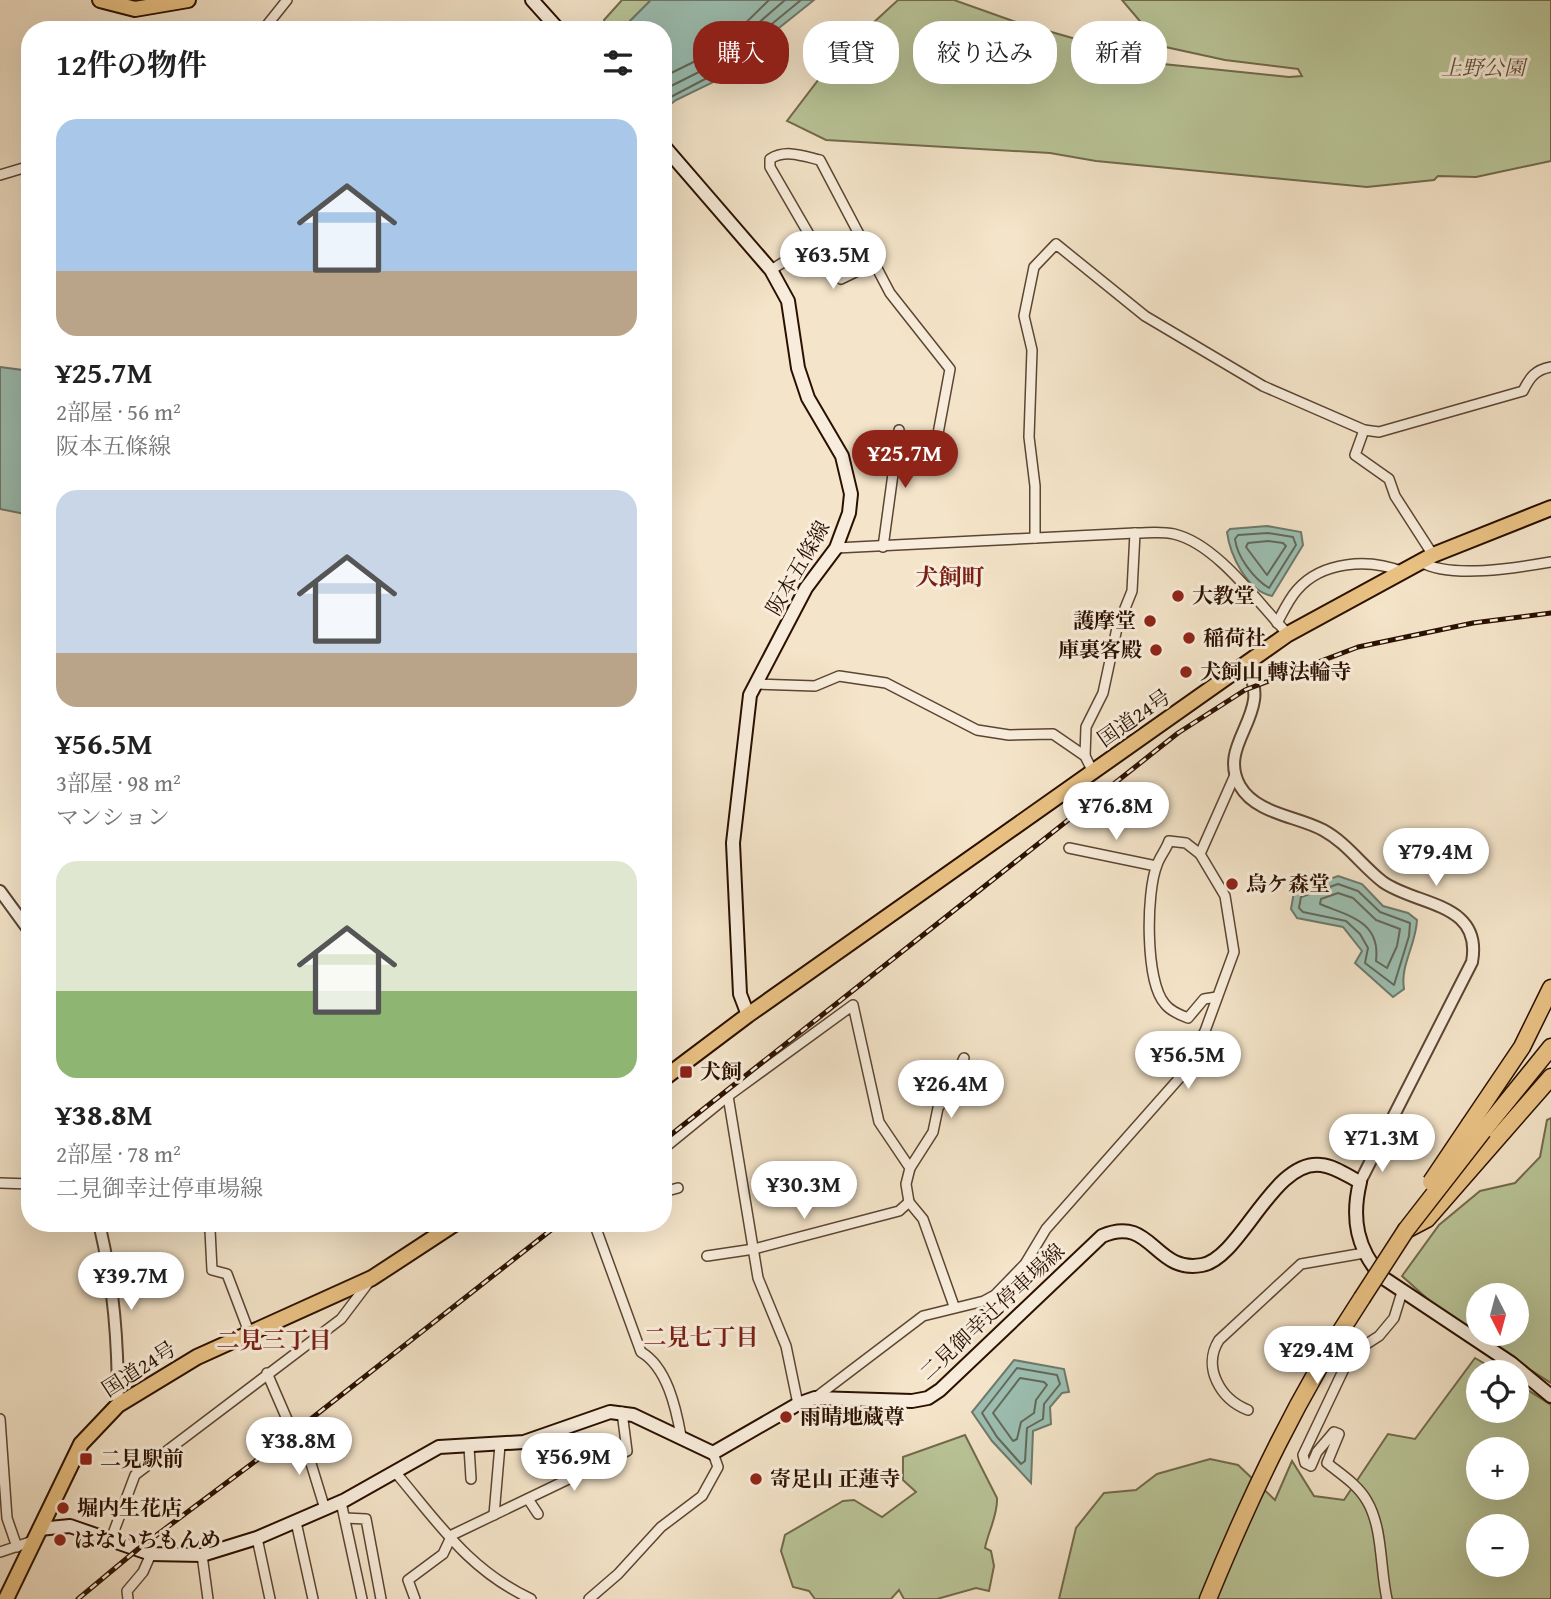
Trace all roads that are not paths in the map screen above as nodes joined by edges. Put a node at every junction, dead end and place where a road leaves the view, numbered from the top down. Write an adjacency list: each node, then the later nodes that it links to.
1 (100, 0): 2 (main road)
2 (188, 0)
3 (287, 0): 5 (street)
4 (532, 0): 6 (main road)
5 (270, 21)
6 (551, 21)
7 (672, 155): 12 (main road, 阪本五條線)
8 (21, 169): 9 (street)
9 (0, 175)
10 (814, 243): 11 (street); 11 (street); 12 (street)
11 (872, 264): 16 (street)
12 (771, 270): 21 (main road, 阪本五條線)
13 (1551, 367): 15 (street)
14 (899, 430): 20 (street)
15 (1364, 430): 19 (street); 22 (street)
16 (937, 439)
17 (1551, 508): 22 (main road, 国道24号)
18 (1135, 533): 19 (street); 25 (street); 29 (street)
19 (1035, 538): 20 (street)
20 (883, 547): 21 (street)
21 (836, 548): 28 (main road, 阪本五條線)
22 (1427, 559): 23 (street); 24 (main road, 国道24号)
23 (1551, 562)
24 (1403, 572): 25 (street); 26 (main road, 国道24号)
25 (1277, 623): 26 (street)
26 (1288, 634): 27 (main road, 国道24号)
27 (1248, 664): 30 (main road, 国道24号); 31 (street)
28 (756, 684): 29 (street); 39 (main road, 阪本五條線)
29 (1085, 755): 30 (street)
30 (1093, 772): 39 (main road, 国道24号)
31 (1235, 775): 33 (street); 48 (street)
32 (1069, 848): 34 (street)
33 (1200, 854): 34 (street); 38 (street)
34 (1156, 866): 38 (street)
35 (0, 891): 36 (street)
36 (21, 920)
37 (1551, 988): 45 (highway)
38 (1217, 997): 64 (street)
39 (748, 1014): 42 (main road, 国道24号)
40 (1551, 1047): 45 (highway)
41 (964, 1058): 47 (street)
42 (672, 1072)
43 (1551, 1077): 45 (highway)
44 (728, 1096): 46 (street); 47 (street); 58 (street)
45 (1482, 1132): 62 (highway, bridge); 62 (highway, bridge)
46 (672, 1142)
47 (911, 1168): 53 (street)
48 (1360, 1182): 59 (main road); 68 (main road, 二見御幸辻停車場線)
49 (0, 1183): 50 (street)
50 (21, 1184)
51 (678, 1188): 52 (street)
52 (672, 1190)
53 (909, 1202): 58 (street); 64 (street)
54 (101, 1232): 70 (street)
55 (209, 1232): 65 (street)
56 (442, 1232): 61 (main road, 国道24号)
57 (597, 1232): 74 (street)
58 (754, 1249): 60 (street); 69 (street)
59 (1364, 1253): 63 (main road); 71 (street)
60 (707, 1256)
61 (372, 1278): 65 (main road, 国道24号); 66 (street)
62 (1371, 1284): 105 (highway, bridge)
63 (1402, 1292): 67 (main road); 106 (street)
64 (954, 1306): 68 (street)
65 (249, 1332): 70 (main road, 国道24号)
66 (267, 1373): 82 (street); 89 (street)
67 (1551, 1396)
68 (815, 1398): 69 (main road, 二見御幸辻停車場線)
69 (799, 1404): 77 (main road, 二見御幸辻停車場線)
70 (118, 1405): 87 (main road, 国道24号)
71 (1248, 1410)
72 (622, 1412): 74 (main road); 75 (main road); 80 (street)
73 (0, 1419): 91 (street)
74 (681, 1436): 77 (main road)
75 (500, 1445): 76 (main road); 84 (street)
76 (469, 1447): 78 (main road); 79 (street)
77 (713, 1453): 104 (street)
78 (396, 1473): 81 (main road); 90 (street)
79 (471, 1479)
80 (528, 1499): 83 (street); 84 (street)
81 (341, 1502): 82 (main road); 85 (street)
82 (325, 1509): 86 (main road)
83 (538, 1514)
84 (494, 1515): 90 (street)
85 (345, 1518): 100 (street); 101 (street)
86 (296, 1522): 88 (main road); 99 (street)
87 (36, 1535): 89 (main road); 91 (street); 95 (main road, 国道24号)
88 (257, 1538): 94 (main road); 98 (street)
89 (111, 1539): 93 (main road)
90 (450, 1541): 102 (street); 103 (street)
91 (18, 1547): 92 (street)
92 (0, 1552)
93 (151, 1554): 94 (main road); 96 (street)
94 (202, 1555): 97 (street)
95 (6, 1599)
96 (128, 1599)
97 (208, 1599)
98 (270, 1599)
99 (313, 1599)
100 (362, 1599)
101 (381, 1599)
102 (415, 1599)
103 (531, 1599)
104 (589, 1599)
105 (1208, 1599)
106 (1387, 1599)

